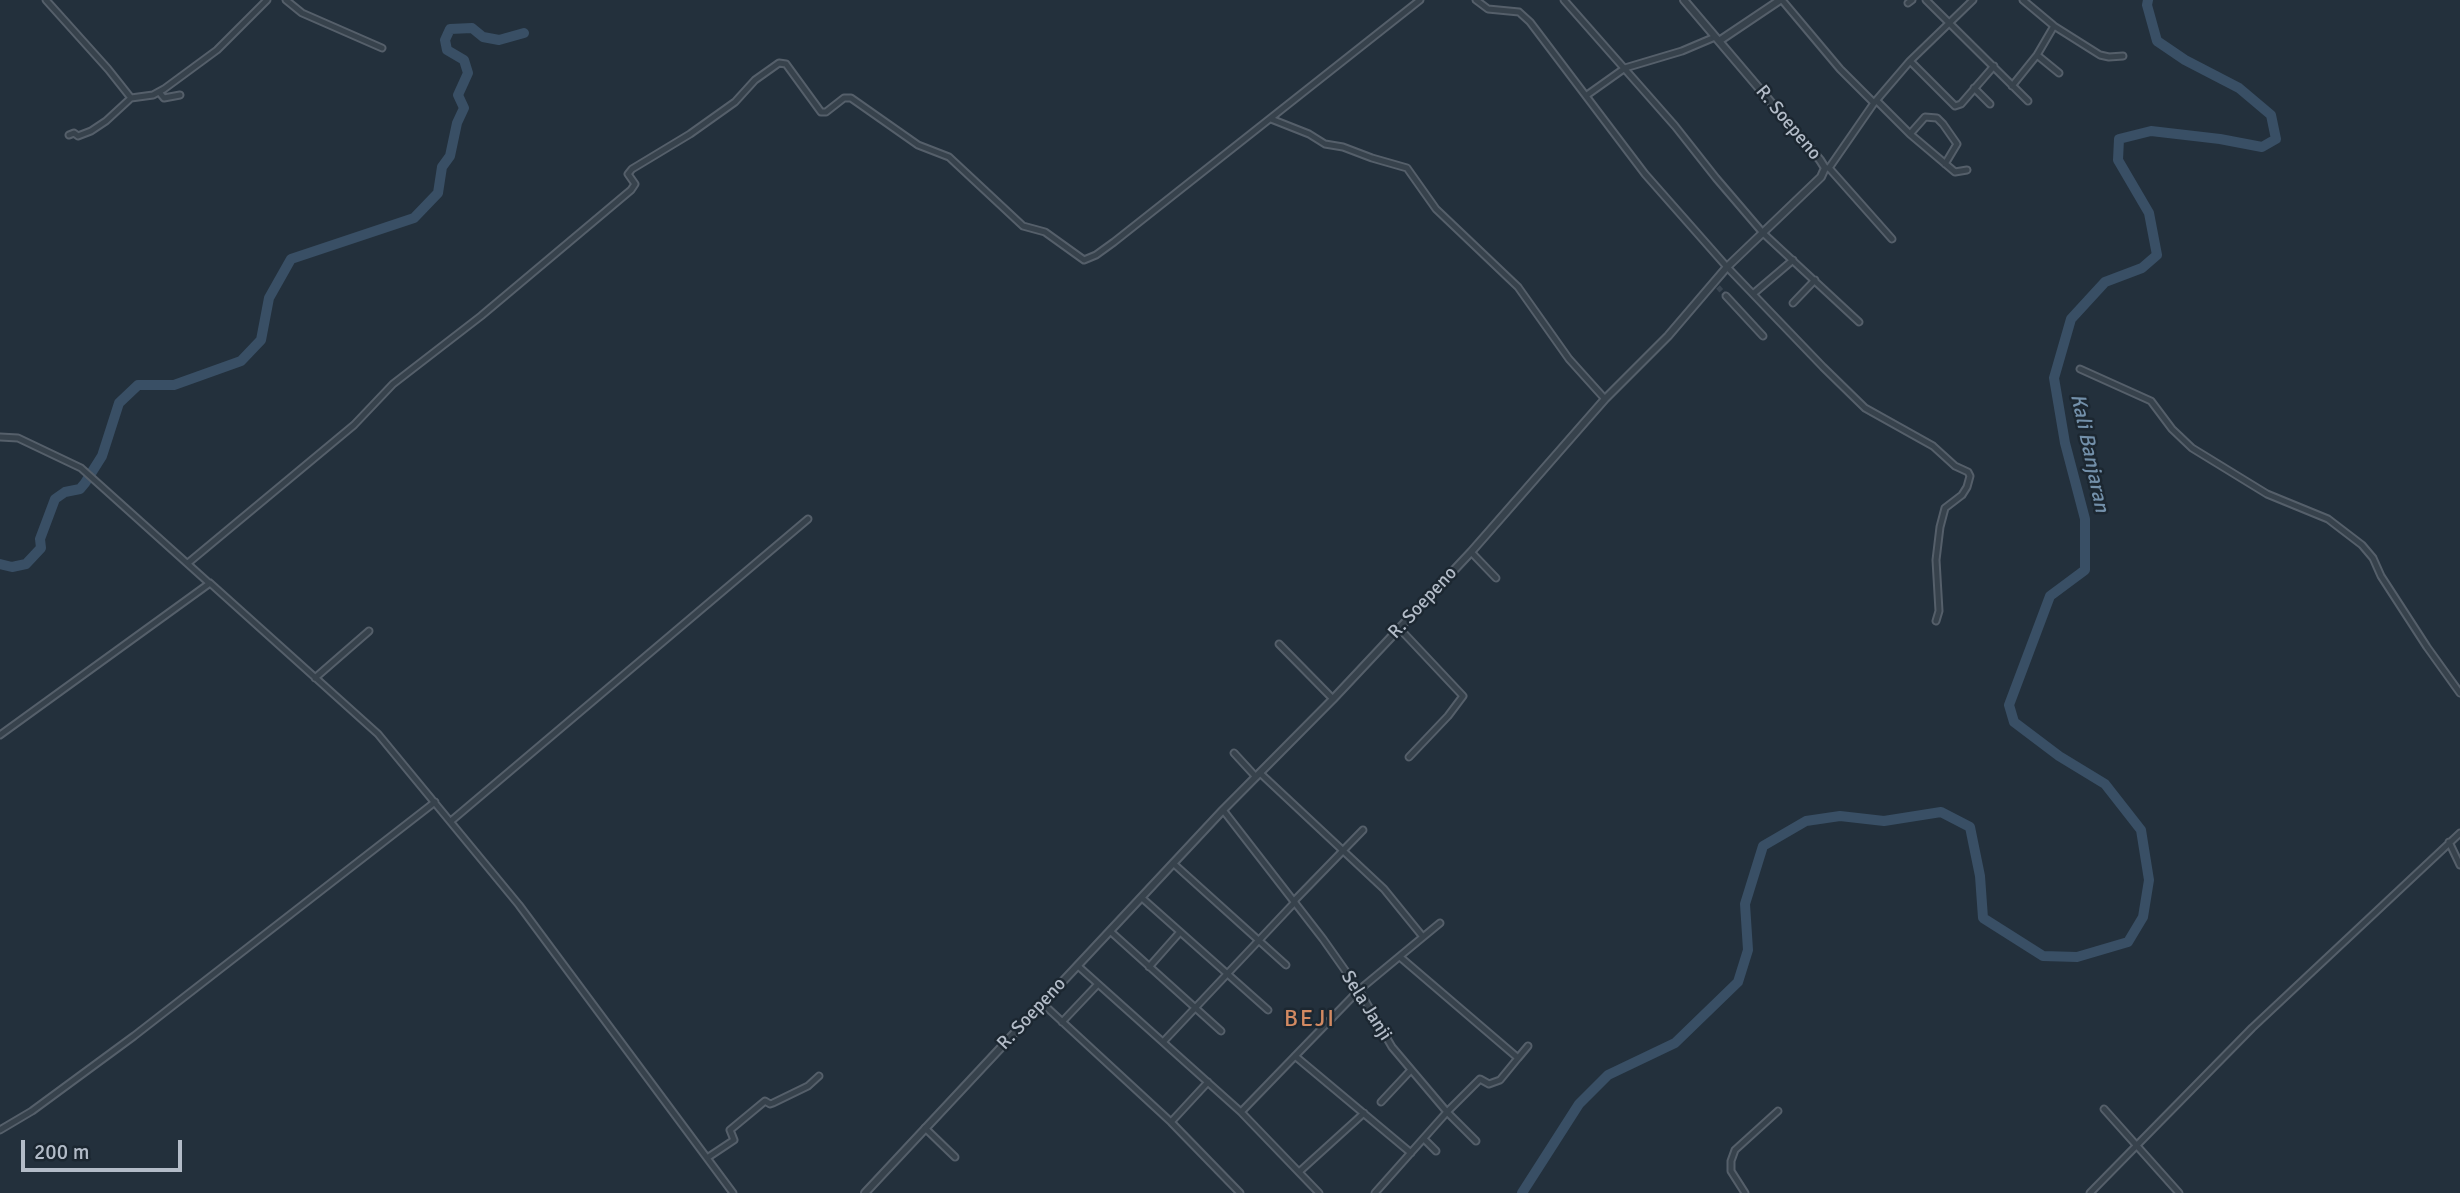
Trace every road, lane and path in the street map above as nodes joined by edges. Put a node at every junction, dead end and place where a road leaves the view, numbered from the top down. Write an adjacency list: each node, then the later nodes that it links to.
1 (46, 0): 29 (street)
2 (267, 0): 26 (street)
3 (286, 0): 17 (street)
4 (1420, 0): 33 (street)
5 (1476, 0): 13 (street)
6 (1492, 0): 13 (street)
7 (1563, 0): 22 (street)
8 (1684, 0): 16 (street, R. Soepeno)
9 (1781, 0): 16 (street); 31 (street)
10 (1926, 0): 14 (street)
11 (1973, 0): 14 (street)
12 (2023, 0): 15 (street)
13 (1488, 9): 28 (street)
14 (1948, 24): 20 (street); 21 (street)
15 (2054, 26): 18 (street); 19 (street)
16 (1717, 39): 22 (street); 37 (street, R. Soepeno)
17 (382, 48)
18 (2037, 55): 23 (street); 24 (street)
19 (2123, 56)
20 (1910, 61): 25 (street); 31 (street)
21 (1994, 66): 24 (street); 25 (street)
22 (1625, 68): 28 (street); 39 (street)
23 (2059, 73)
24 (2012, 86): 30 (street)
25 (1974, 88): 32 (street)
26 (159, 92): 27 (street); 29 (street)
27 (180, 95)
28 (1587, 95): 42 (street)
29 (131, 98): 35 (street)
30 (2028, 101)
31 (1875, 102): 34 (street); 37 (street)
32 (1990, 104)
33 (1271, 119): 50 (street); 54 (street)
34 (1910, 134): 36 (street); 36 (street)
35 (69, 135)
36 (1945, 164): 38 (street)
37 (1827, 168): 39 (street, R. Soepeno); 40 (street)
38 (1967, 170)
39 (1763, 233): 41 (street); 42 (street, R. Soepeno)
40 (1892, 239)
41 (1793, 260): 43 (street); 44 (street)
42 (1727, 267): 44 (street); 50 (street, R. Soepeno)
43 (1815, 281): 46 (street); 47 (street)
44 (1753, 294): 57 (street)
45 (1726, 296): 48 (street)
46 (1793, 303)
47 (1859, 322)
48 (1763, 335)
49 (2080, 369): 62 (street)
50 (1605, 399): 53 (street, R. Soepeno)
51 (0, 437): 54 (street)
52 (808, 519): 70 (street)
53 (1471, 552): 55 (street); 58 (street, R. Soepeno)
54 (188, 563): 56 (street)
55 (1496, 578)
56 (209, 583): 61 (street); 64 (street)
57 (1936, 621)
58 (1399, 628): 63 (street, R. Soepeno); 66 (street)
59 (369, 631): 61 (street)
60 (1279, 644): 63 (street)
61 (315, 678): 68 (street)
62 (2460, 693)
63 (1333, 699): 67 (street, R. Soepeno)
64 (0, 734)
65 (1234, 753): 67 (street)
66 (1409, 757)
67 (1258, 775): 69 (street, R. Soepeno); 74 (street)
68 (435, 802): 70 (street); 111 (street)
69 (1223, 810): 75 (street, R. Soepeno); 78 (street, Sela Janji)
70 (451, 821): 118 (street)
71 (1363, 830): 74 (street)
72 (2460, 833): 73 (street)
73 (2449, 842): 76 (street); 114 (street)
74 (1342, 852): 78 (street); 82 (street)
75 (1174, 864): 77 (street, R. Soepeno); 83 (street)
76 (2460, 865)
77 (1142, 898): 80 (street, R. Soepeno); 81 (street)
78 (1294, 902): 83 (street); 90 (street, Sela Janji)
79 (1440, 923): 82 (street)
80 (1110, 931): 86 (street, R. Soepeno); 87 (street)
81 (1180, 932): 87 (street); 88 (street)
82 (1423, 937): 84 (street)
83 (1258, 941): 85 (street); 88 (street)
84 (1400, 957): 90 (street); 99 (street)
85 (1286, 965)
86 (1077, 966): 89 (street); 91 (street, R. Soepeno)
87 (1149, 967): 92 (street)
88 (1226, 974): 92 (street); 93 (street)
89 (1098, 984): 94 (street); 96 (street)
90 (1359, 990): 98 (street); 100 (street, Sela Janji)
91 (1042, 1003): 94 (street); 110 (street, R. Soepeno)
92 (1195, 1008): 95 (street); 96 (street)
93 (1268, 1010)
94 (1062, 1022): 109 (street)
95 (1221, 1031)
96 (1163, 1042): 102 (street)
97 (1528, 1046): 99 (street)
98 (1295, 1056): 106 (street); 108 (street)
99 (1518, 1058): 107 (street)
100 (1410, 1071): 103 (street); 107 (street, Sela Janji)
101 (819, 1076): 118 (street)
102 (1208, 1083): 106 (street); 109 (street)
103 (1381, 1102)
104 (2104, 1109): 114 (street)
105 (1778, 1111): 125 (street)
106 (1241, 1112): 119 (street)
107 (1447, 1112): 112 (street); 113 (street, Sela Janji)
108 (1364, 1113): 116 (street); 119 (street)
109 (1171, 1122): 122 (street)
110 (925, 1128): 117 (street); 121 (street, R. Soepeno)
111 (0, 1130)
112 (1424, 1139): 115 (street); 116 (street)
113 (1476, 1141)
114 (2137, 1146): 126 (street); 127 (street)
115 (1436, 1151)
116 (1410, 1153): 124 (street)
117 (955, 1157)
118 (707, 1158): 120 (street)
119 (1300, 1172): 123 (street)
120 (733, 1193)
121 (864, 1193)
122 (1240, 1193)
123 (1318, 1193)
124 (1375, 1193)
125 (1745, 1193)
126 (2090, 1193)
127 (2179, 1193)

